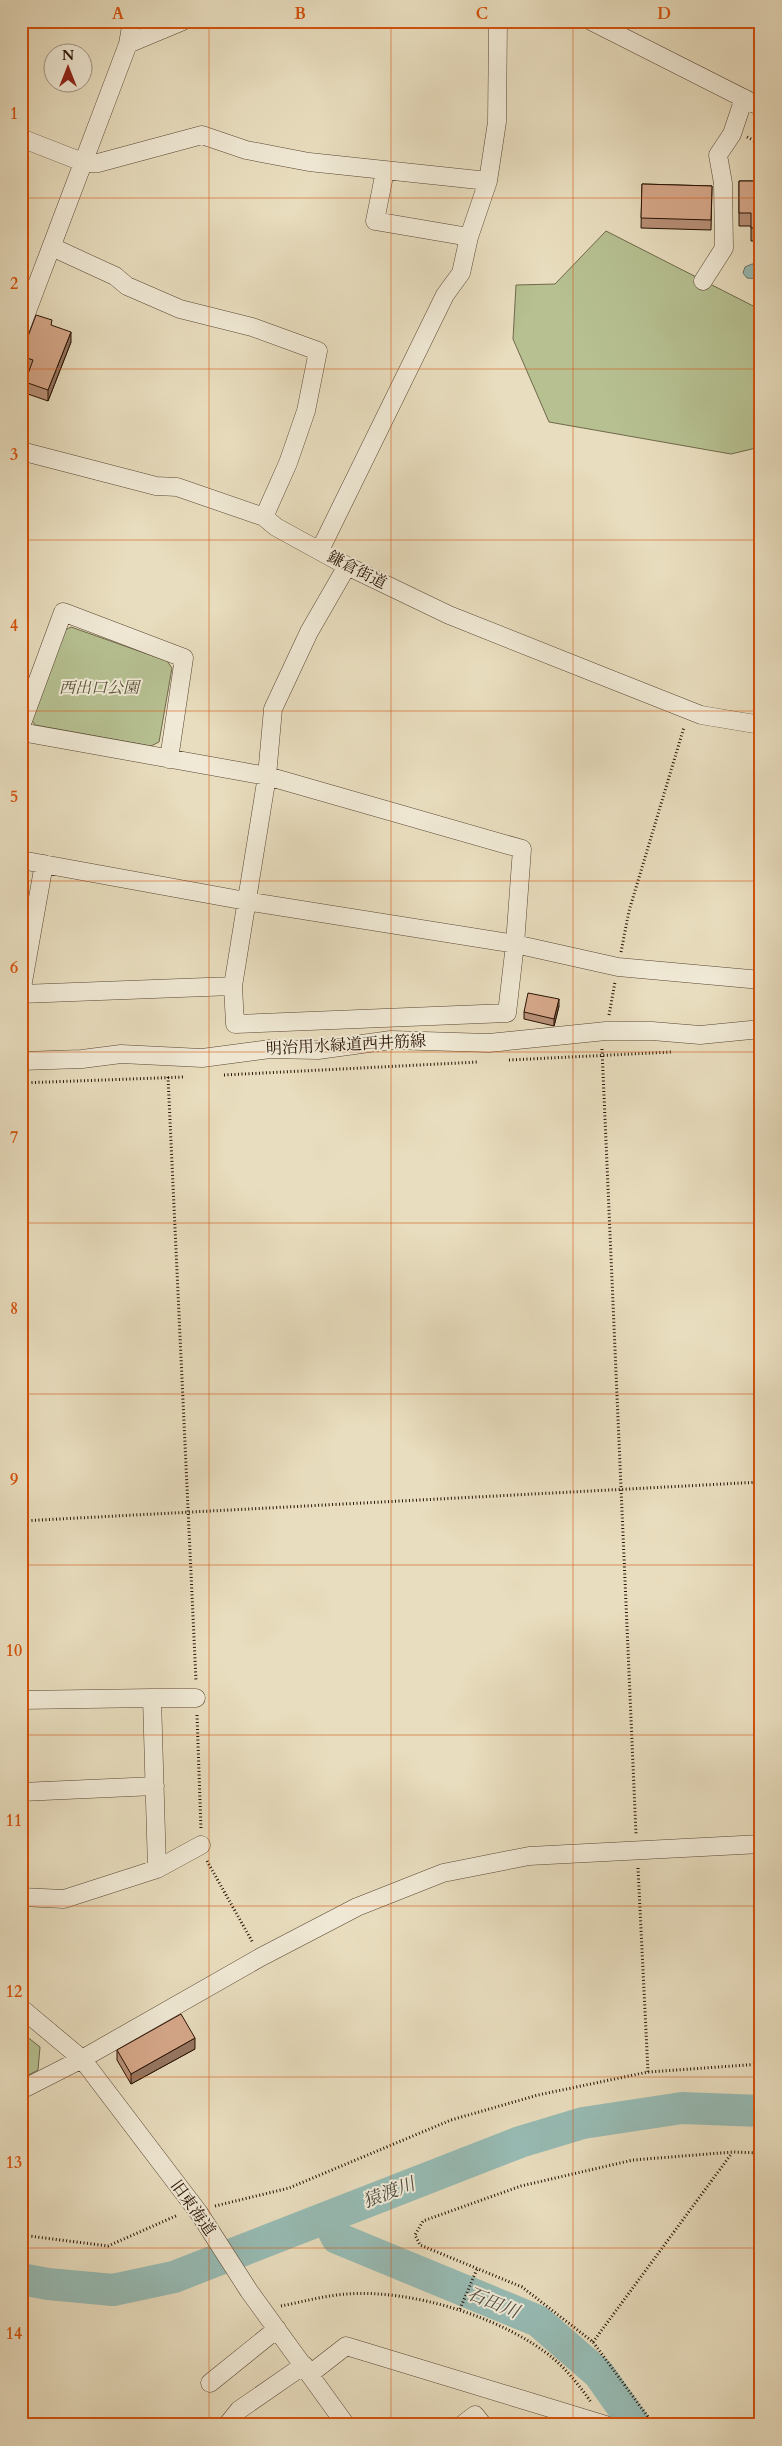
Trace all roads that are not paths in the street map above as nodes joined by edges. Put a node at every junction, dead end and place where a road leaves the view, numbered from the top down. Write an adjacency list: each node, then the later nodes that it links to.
1 (132, 21): 5 (street)
2 (183, 21): 5 (street)
3 (498, 21): 11 (street)
4 (591, 21): 6 (street)
5 (128, 44): 9 (street)
6 (744, 98): 7 (street); 14 (street)
7 (761, 107)
8 (21, 138): 9 (street)
9 (85, 162): 10 (street); 13 (street)
10 (385, 171): 11 (street); 12 (street)
11 (488, 182): 12 (street)
12 (469, 238): 18 (street)
13 (52, 247): 15 (street); 17 (street)
14 (704, 281)
15 (21, 327)
16 (21, 451): 17 (street, 鎌倉街道)
17 (264, 517): 18 (street, 鎌倉街道)
18 (320, 550): 19 (street, 鎌倉街道)
19 (347, 566): 20 (street, 鎌倉街道); 24 (street)
20 (761, 724)
21 (21, 726): 23 (street)
22 (21, 732): 23 (street)
23 (168, 759): 24 (street)
24 (266, 776): 27 (street); 28 (street)
25 (21, 860): 26 (street)
26 (44, 864): 27 (street); 31 (street)
27 (246, 901): 28 (street); 30 (street)
28 (515, 944): 29 (street); 30 (street)
29 (761, 980)
30 (233, 986): 31 (street)
31 (21, 993)
32 (761, 1029): 33 (street, 明治用水緑道西井筋線)
33 (21, 1061)
34 (152, 1698): 35 (street); 36 (street); 37 (street)
35 (196, 1698)
36 (21, 1700)
37 (155, 1786): 38 (street); 41 (street)
38 (21, 1792)
39 (761, 1844): 44 (street)
40 (202, 1845): 41 (street)
41 (157, 1869): 42 (street)
42 (21, 1898)
43 (21, 2008): 44 (street, 旧東海道)
44 (82, 2060): 45 (street); 46 (street, 旧東海道)
45 (21, 2090)
46 (277, 2329): 47 (street, 旧東海道); 48 (street)
47 (307, 2370): 49 (street); 50 (street, 旧東海道); 53 (street)
48 (210, 2383)
49 (227, 2425)
50 (346, 2425)
51 (462, 2425): 52 (street)
52 (483, 2425)
53 (606, 2425)

